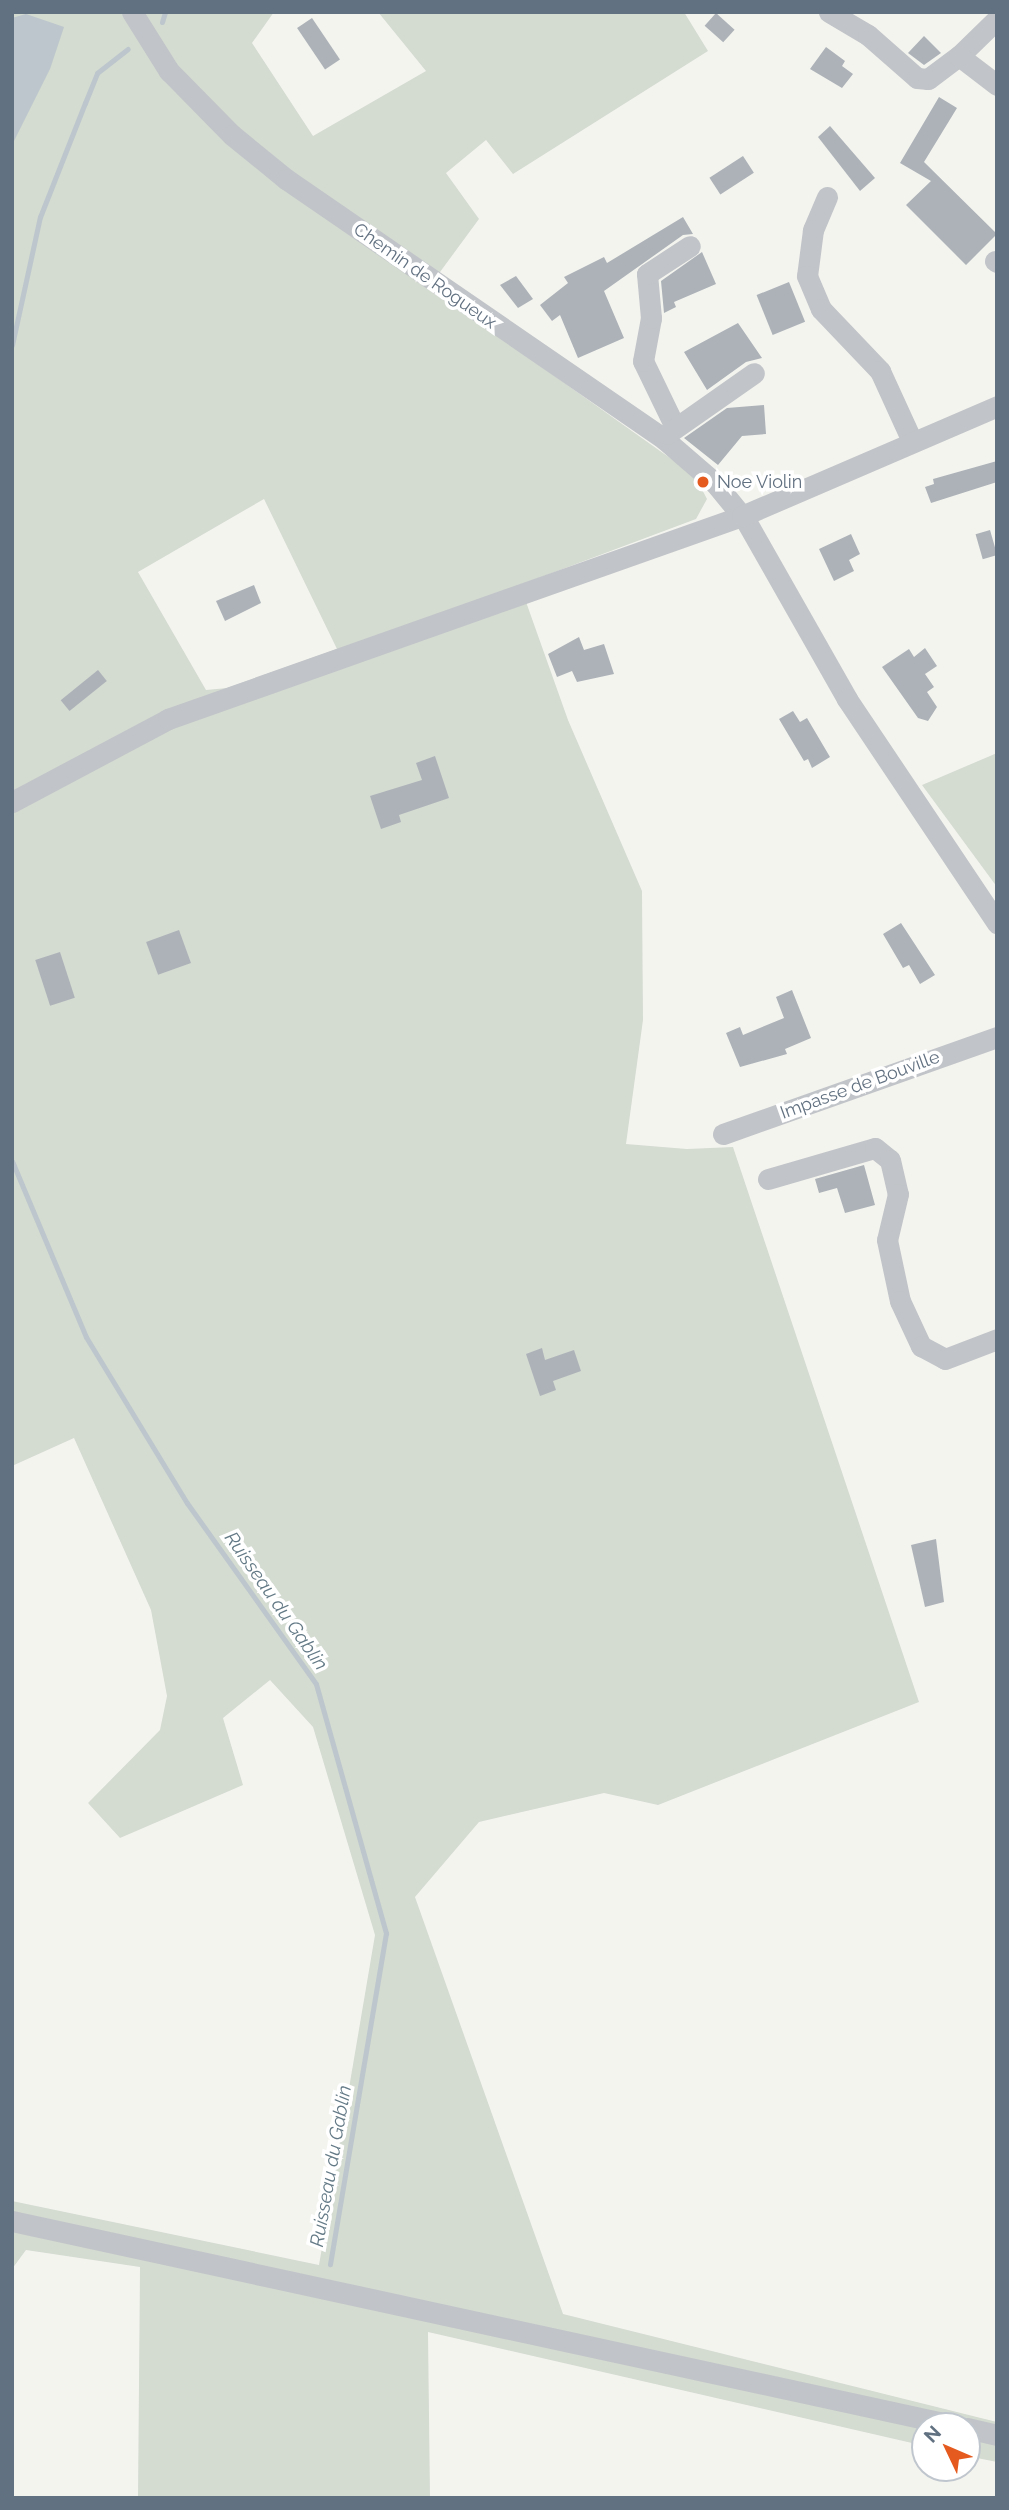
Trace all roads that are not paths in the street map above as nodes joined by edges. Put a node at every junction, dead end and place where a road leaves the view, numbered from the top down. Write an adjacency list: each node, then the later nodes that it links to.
1 (132, 12): 10 (street, Chemin de Rogueux)
2 (829, 12): 4 (street)
3 (997, 19): 4 (street)
4 (959, 56): 5 (street)
5 (997, 85)
6 (827, 197): 11 (street)
7 (690, 246): 10 (street)
8 (754, 373): 10 (street)
9 (997, 406): 11 (street)
10 (669, 432): 12 (street, Chemin de Rogueux)
11 (912, 442): 12 (street)
12 (742, 516): 13 (street); 14 (street, Chemin de Rogueux)
13 (12, 802)
14 (997, 923)
15 (997, 1037): 16 (street, Impasse de Bouville)
16 (723, 1134)
17 (768, 1179): 18 (street)
18 (997, 1339)
19 (12, 2221): 20 (street)
20 (911, 2416)

